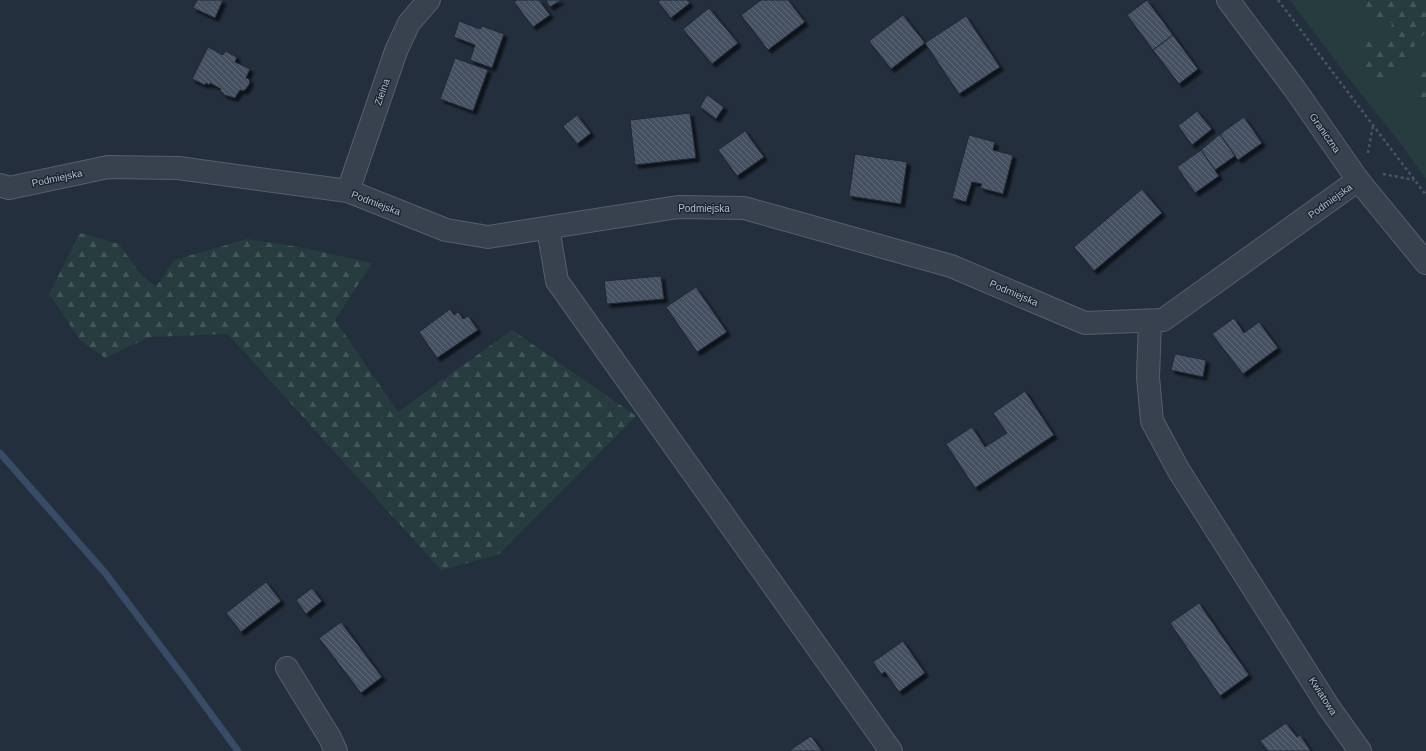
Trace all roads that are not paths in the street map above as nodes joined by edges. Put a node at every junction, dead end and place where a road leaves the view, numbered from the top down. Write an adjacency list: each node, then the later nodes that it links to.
1 (429, 0): 5 (street, Zielna)
2 (1228, 0): 3 (street, Graniczna)
3 (1358, 180): 7 (street, Graniczna); 8 (street, Podmiejska)
4 (0, 185): 5 (street, Podmiejska)
5 (348, 191): 6 (street, Podmiejska)
6 (548, 228): 8 (street, Podmiejska); 11 (street)
7 (1426, 263)
8 (1150, 321): 12 (street, Kwiatowa)
9 (287, 668): 10 (street)
10 (336, 751)
11 (891, 751)
12 (1360, 751)

